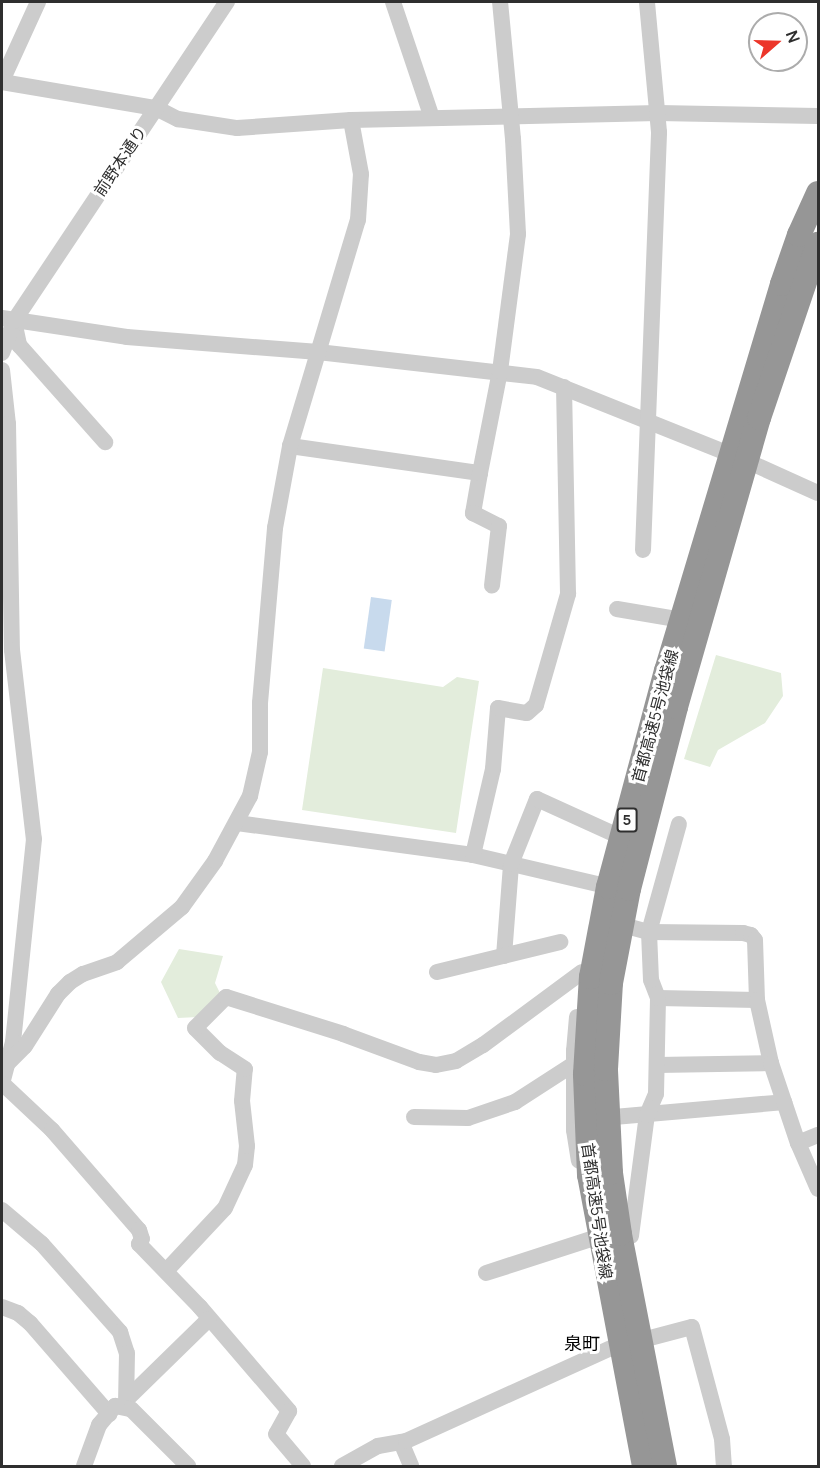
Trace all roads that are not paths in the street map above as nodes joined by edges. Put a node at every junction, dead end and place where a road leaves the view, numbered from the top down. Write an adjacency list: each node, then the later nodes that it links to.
1 (38, 2): 6 (street)
2 (227, 2): 7 (street, 前野本通り)
3 (393, 2): 10 (street)
4 (500, 2): 11 (street)
5 (646, 2): 8 (street)
6 (2, 82): 7 (street)
7 (156, 108): 12 (street); 17 (street, 前野本通り)
8 (658, 113): 9 (street); 11 (street); 23 (street)
9 (819, 116)
10 (432, 118): 11 (street); 12 (street)
11 (511, 118): 21 (street)
12 (351, 120): 19 (street)
13 (819, 184): 26 (street)
14 (819, 193): 79 (highway, 首都高速5号池袋線 / 5, bridge)
15 (819, 244): 80 (highway, 首都高速5号池袋線 / 5, bridge)
16 (819, 255): 27 (street)
17 (8, 319): 18 (street, 前野本通り); 19 (street); 24 (street)
18 (2, 352)
19 (318, 352): 21 (street); 25 (street)
20 (2, 370): 34 (street)
21 (500, 371): 22 (street); 28 (street)
22 (564, 387): 23 (street); 38 (street)
23 (648, 422): 26 (street); 30 (street)
24 (105, 442)
25 (290, 446): 28 (street); 35 (street)
26 (723, 451): 27 (street); 33 (street)
27 (753, 464): 29 (street); 41 (street)
28 (480, 473): 31 (street)
29 (819, 493)
30 (643, 550)
31 (492, 586)
32 (616, 609): 33 (street)
33 (676, 619): 37 (street)
34 (7, 652): 49 (street)
35 (237, 823): 38 (street); 49 (street)
36 (679, 824): 42 (street)
37 (616, 836): 39 (street); 40 (street)
38 (473, 855): 39 (street)
39 (511, 864): 40 (street); 44 (street)
40 (602, 885): 46 (street)
41 (630, 927): 42 (street); 57 (street)
42 (649, 932): 47 (street); 48 (street)
43 (560, 942): 44 (street)
44 (504, 956): 45 (street)
45 (437, 972)
46 (582, 972): 51 (street); 64 (street)
47 (658, 998): 48 (street); 52 (street)
48 (757, 1000): 50 (street)
49 (4, 1060): 53 (street)
50 (771, 1063): 52 (street); 54 (street)
51 (574, 1064): 56 (street); 63 (street)
52 (657, 1065): 55 (street)
53 (2, 1084): 64 (street)
54 (784, 1102): 55 (street); 59 (street)
55 (647, 1115): 57 (street); 62 (street)
56 (414, 1117)
57 (614, 1117): 62 (street)
58 (819, 1135): 59 (street)
59 (798, 1143): 60 (street)
60 (819, 1188)
61 (2, 1210): 70 (street)
62 (631, 1236): 68 (street)
63 (591, 1239): 65 (street); 69 (street)
64 (166, 1271): 67 (street)
65 (486, 1274)
66 (2, 1307): 71 (street)
67 (210, 1319): 70 (street); 75 (street)
68 (650, 1338): 69 (street); 81 (street); 82 (street)
69 (610, 1348): 72 (street); 78 (street)
70 (127, 1402): 71 (street); 74 (street)
71 (109, 1414): 73 (street)
72 (401, 1442): 76 (street); 77 (street)
73 (84, 1467)
74 (188, 1467)
75 (303, 1467)
76 (342, 1467)
77 (411, 1467)
78 (633, 1467)
79 (644, 1467)
80 (665, 1467)
81 (674, 1467)
82 (724, 1467)

